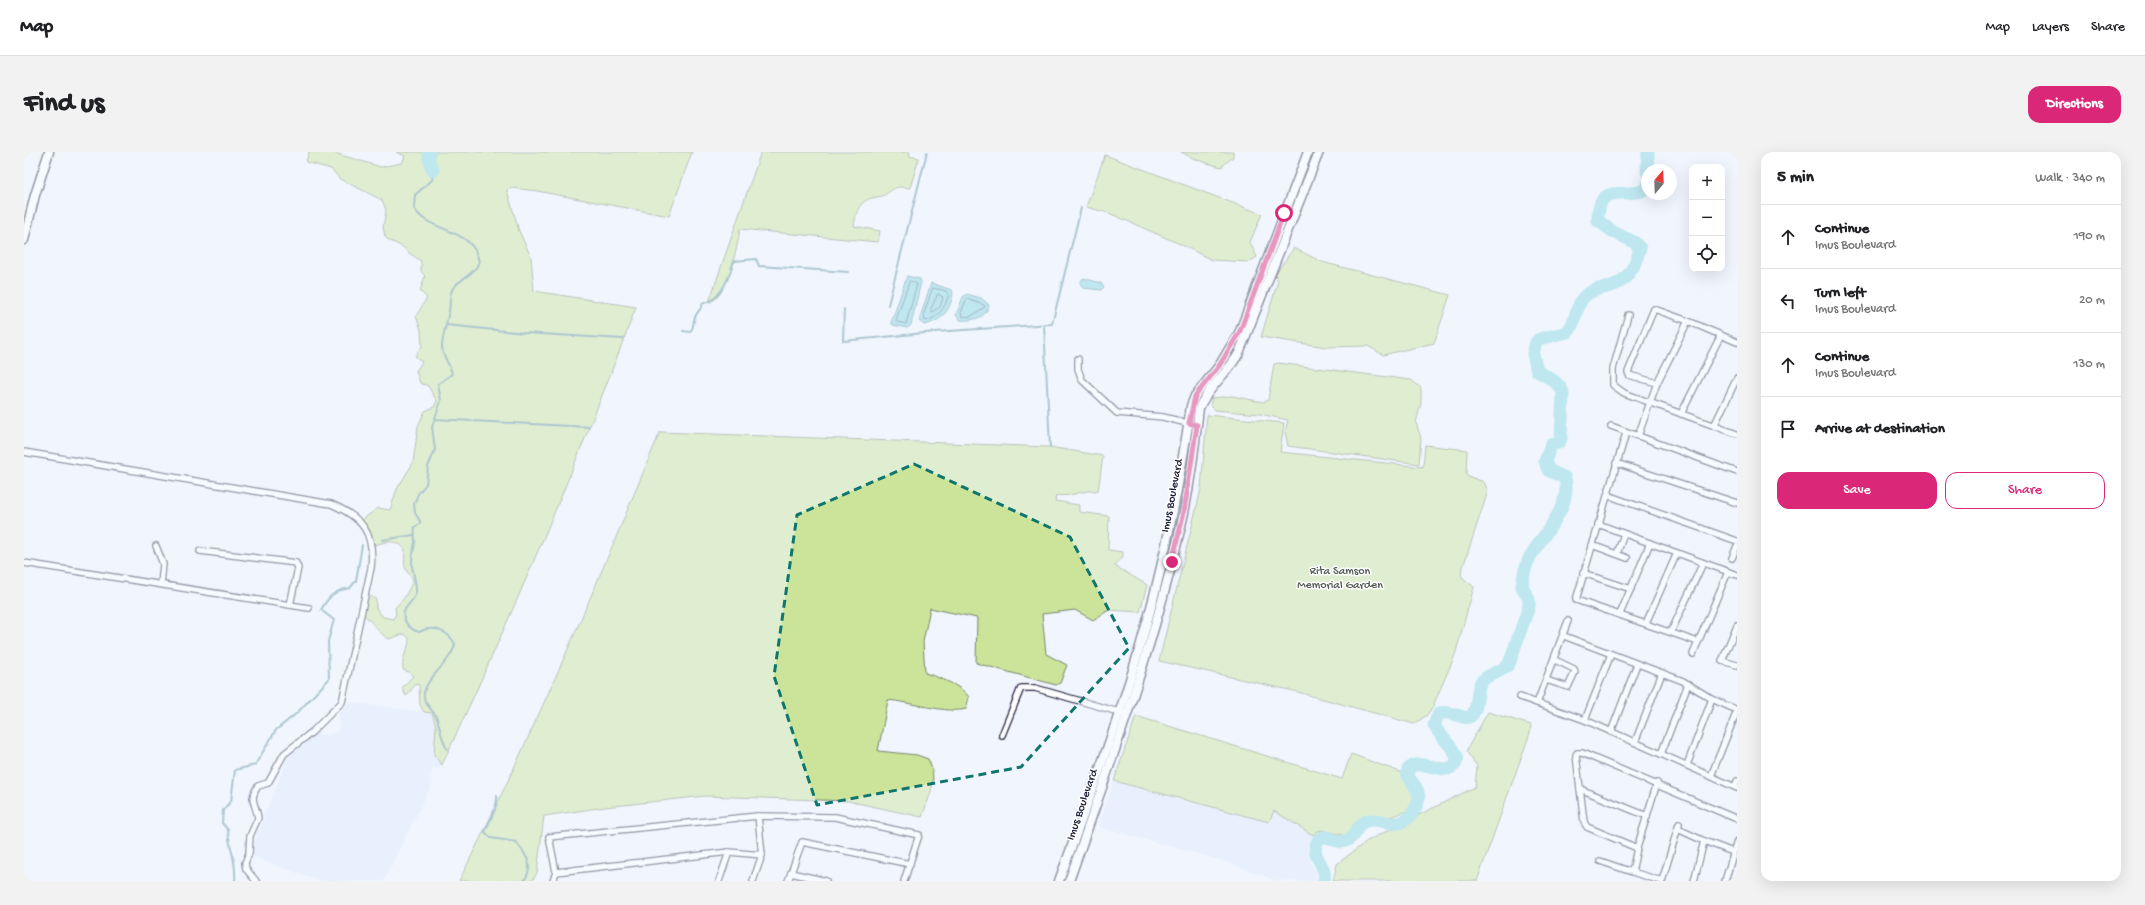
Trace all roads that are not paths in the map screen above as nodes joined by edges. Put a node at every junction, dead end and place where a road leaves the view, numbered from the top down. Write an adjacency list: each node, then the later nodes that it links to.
1 (49, 152): 4 (main road)
2 (1308, 152): 14 (main road, Imus Boulevard)
3 (1320, 152): 14 (main road, Imus Boulevard)
4 (24, 240)
5 (1628, 315): 12 (street)
6 (1688, 320): 7 (street); 11 (street); 11 (street)
7 (1721, 335): 8 (street); 13 (street)
8 (1737, 342)
9 (1078, 359): 14 (street)
10 (1737, 378): 16 (street)
11 (1657, 383): 12 (street)
12 (1650, 403): 13 (street); 19 (street)
13 (1681, 414): 16 (street)
14 (1193, 424): 25 (main road, Imus Boulevard); 26 (main road, Imus Boulevard)
15 (1611, 426): 17 (street)
16 (1714, 426): 18 (street)
17 (1626, 433): 19 (street); 21 (street)
18 (1737, 434)
19 (1638, 436): 22 (street)
20 (24, 452): 93 (street)
21 (1616, 463): 23 (street); 24 (street)
22 (1737, 472)
23 (1607, 495): 27 (street); 29 (street)
24 (1737, 503)
25 (1175, 510): 26 (main road); 67 (main road, Imus Boulevard)
26 (1184, 512): 68 (main road, Imus Boulevard)
27 (1598, 524): 28 (street); 31 (street)
28 (1624, 534): 30 (street); 36 (street)
29 (1737, 541)
30 (1650, 543): 35 (street); 45 (street)
31 (1592, 545): 36 (street); 42 (street)
32 (156, 546): 44 (street)
33 (1737, 546): 38 (street)
34 (200, 551): 46 (street)
35 (1677, 553): 40 (street); 50 (street)
36 (1617, 554): 37 (street)
37 (1627, 558)
38 (1732, 558)
39 (24, 563): 44 (street)
40 (1703, 563): 41 (street); 52 (street)
41 (1728, 572): 43 (street); 54 (street)
42 (1583, 573): 45 (street); 48 (street)
43 (1737, 575)
44 (161, 584): 46 (street)
45 (1631, 590): 48 (street)
46 (290, 605): 47 (street)
47 (309, 608)
48 (1620, 614): 50 (street)
49 (1568, 621): 53 (street)
50 (1646, 623): 52 (street)
51 (1737, 625): 59 (street)
52 (1671, 632): 54 (street)
53 (1564, 636): 55 (street); 57 (street)
54 (1698, 642): 56 (street)
55 (1612, 654): 58 (street); 69 (street)
56 (1693, 654)
57 (1555, 660): 61 (street); 61 (street)
58 (1637, 664): 60 (street); 70 (street)
59 (1737, 665)
60 (1662, 673): 62 (street); 72 (street)
61 (1546, 680): 65 (street)
62 (1688, 684): 64 (street); 73 (street)
63 (1520, 697): 65 (street)
64 (1712, 699): 66 (street); 74 (street)
65 (1537, 703): 69 (street)
66 (1737, 710): 75 (street)
67 (1118, 712): 68 (street); 71 (street); 100 (main road, Imus Boulevard)
68 (1127, 715): 101 (main road, Imus Boulevard)
69 (1585, 720): 70 (street)
70 (1611, 732): 72 (street)
71 (1002, 736)
72 (1635, 742): 73 (street)
73 (1661, 754): 74 (street)
74 (1687, 765): 75 (street)
75 (1711, 776): 77 (street)
76 (1657, 784): 78 (street); 80 (street); 81 (street)
77 (1736, 785)
78 (1580, 789): 80 (street); 84 (street)
79 (758, 816): 87 (street); 89 (street); 90 (street)
80 (1647, 816): 84 (street)
81 (1737, 819)
82 (1704, 841): 86 (street); 102 (street); 103 (street)
83 (1737, 841): 86 (street)
84 (1638, 848): 91 (street)
85 (729, 852): 87 (street); 90 (street); 95 (street)
86 (1733, 852): 104 (street)
87 (762, 855): 96 (street)
88 (1600, 861): 91 (street)
89 (910, 864): 92 (street); 99 (street)
90 (556, 872): 94 (street)
91 (1632, 872): 102 (street)
92 (791, 873): 97 (street); 98 (street)
93 (256, 881)
94 (553, 881)
95 (719, 881)
96 (752, 881)
97 (788, 881)
98 (826, 881)
99 (904, 881)
100 (1059, 881)
101 (1069, 881)
102 (1662, 881)
103 (1694, 881)
104 (1725, 881)

